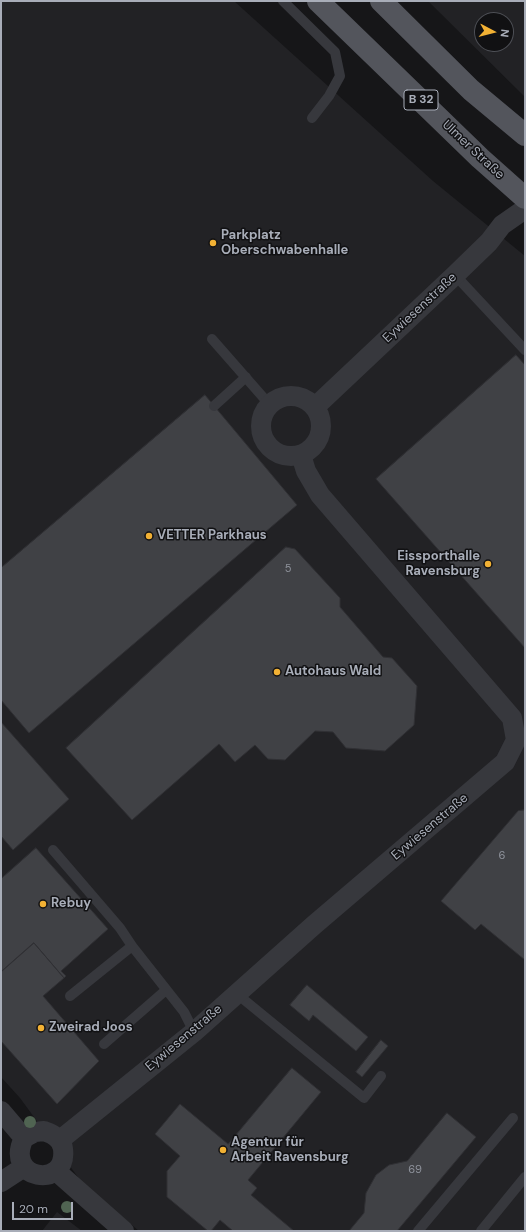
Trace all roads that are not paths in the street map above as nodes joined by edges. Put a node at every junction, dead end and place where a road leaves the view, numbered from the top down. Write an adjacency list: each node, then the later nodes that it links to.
1 (283, 1): 4 (lane)
2 (318, 1): 6 (main road, Ulmer Straße / B 32)
3 (381, 1): 5 (main road)
4 (312, 118)
5 (525, 135)
6 (525, 198)
7 (525, 209): 8 (street, Eywiesenstraße)
8 (455, 275): 10 (lane); 14 (street, Eywiesenstraße)
9 (212, 338): 11 (lane)
10 (525, 350)
11 (246, 377): 12 (lane); 13 (lane)
12 (269, 404): 14 (street); 15 (street)
13 (214, 406)
14 (315, 407): 15 (street)
15 (301, 455): 16 (street, Eywiesenstraße)
16 (522, 738): 20 (street, Eywiesenstraße)
17 (53, 850): 18 (lane)
18 (132, 946): 19 (lane); 21 (lane)
19 (166, 990): 22 (lane); 23 (lane)
20 (237, 994): 22 (street, Eywiesenstraße); 24 (lane)
21 (70, 996)
22 (194, 1032): 28 (street, Eywiesenstraße)
23 (104, 1044)
24 (381, 1076)
25 (1, 1111): 27 (street)
26 (513, 1118): 34 (lane)
27 (24, 1138): 28 (street); 29 (street)
28 (60, 1140): 30 (street)
29 (24, 1167): 30 (street); 32 (street)
30 (56, 1171): 33 (street)
31 (524, 1177): 35 (lane)
32 (1, 1182)
33 (124, 1231)
34 (418, 1231)
35 (481, 1231)

